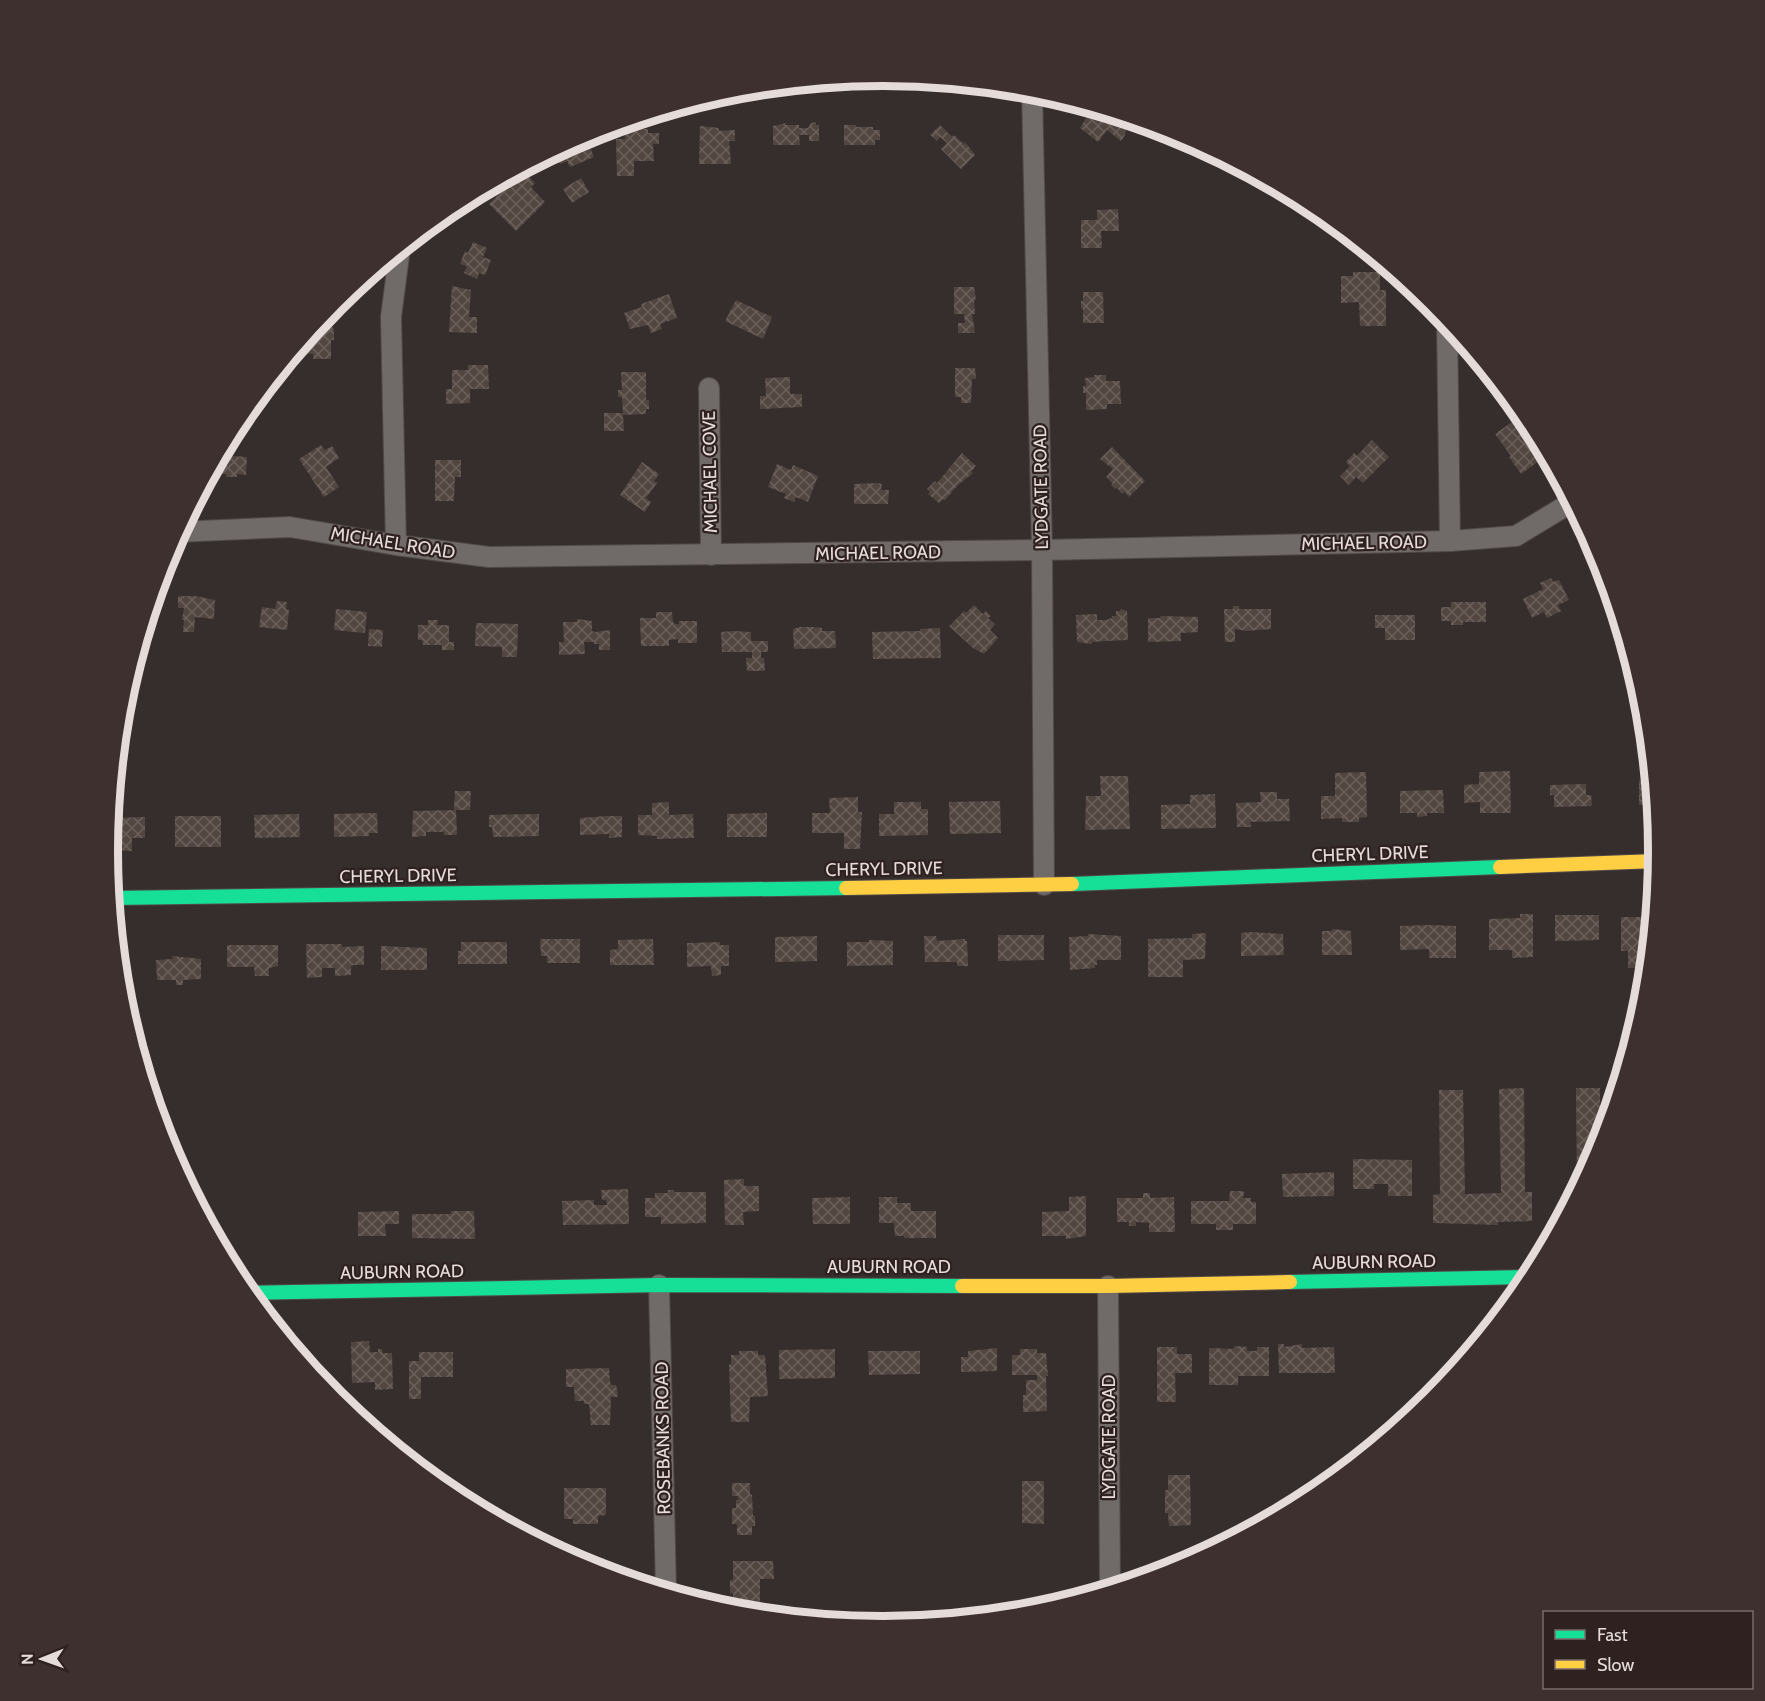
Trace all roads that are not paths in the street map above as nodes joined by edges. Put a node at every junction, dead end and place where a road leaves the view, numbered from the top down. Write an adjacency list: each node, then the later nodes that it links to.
1 (1032, 100): 9 (street, LYDGATE ROAD)
2 (399, 259): 8 (street)
3 (1448, 336): 7 (street)
4 (709, 388): 10 (street, MICHAEL COVE)
5 (1566, 506): 7 (street, MICHAEL ROAD)
6 (188, 532): 8 (street, MICHAEL ROAD)
7 (1450, 541): 9 (street, MICHAEL ROAD)
8 (396, 545): 10 (street, MICHAEL ROAD)
9 (1042, 550): 10 (street, MICHAEL ROAD); 12 (street, LYDGATE ROAD)
10 (711, 555)
11 (1648, 861): 12 (street, CHERYL DRIVE)
12 (1044, 885): 13 (street, CHERYL DRIVE)
13 (119, 898)
14 (1518, 1277): 16 (street, AUBURN ROAD)
15 (660, 1285): 16 (street, AUBURN ROAD); 17 (street, AUBURN ROAD); 19 (street, ROSEBANKS ROAD)
16 (1108, 1286): 18 (street, LYDGATE ROAD)
17 (259, 1293)
18 (1110, 1580)
19 (666, 1583)

